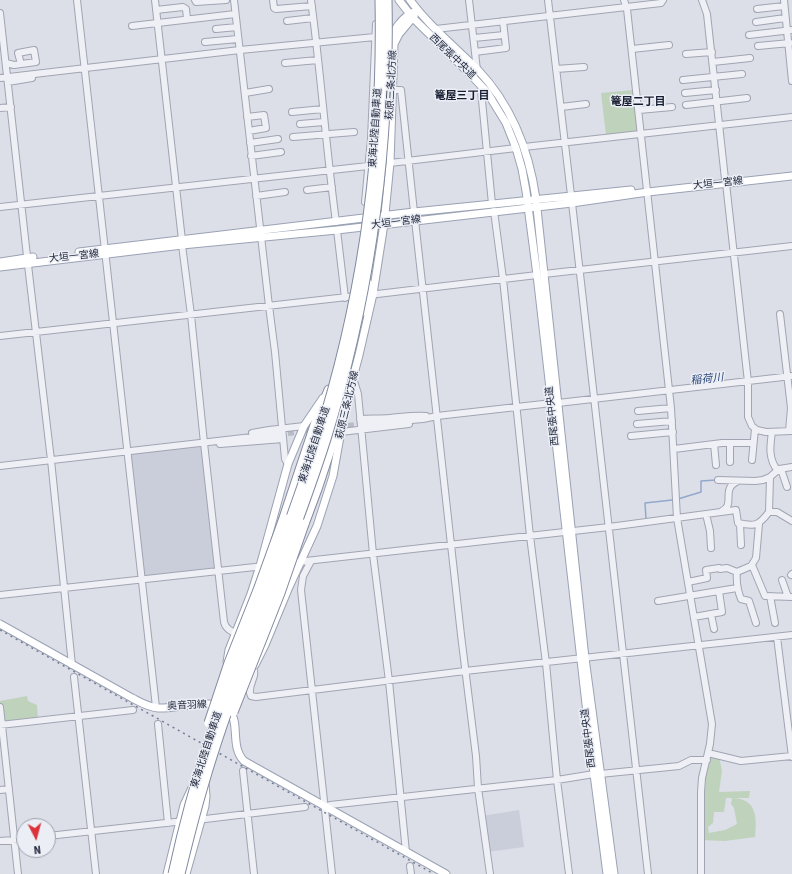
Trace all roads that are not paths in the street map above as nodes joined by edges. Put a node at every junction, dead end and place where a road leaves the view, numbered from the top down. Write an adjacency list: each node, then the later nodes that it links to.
1 (77, 0): 66 (street)
2 (155, 0): 21 (street)
3 (195, 0): 4 (street)
4 (226, 0)
5 (234, 0): 24 (street)
6 (274, 0): 17 (street)
7 (376, 0): 43 (street)
8 (380, 0): 275 (highway, 東海北陸自動車道, bridge)
9 (387, 0): 287 (highway, 東海北陸自動車道, bridge)
10 (399, 0): 25 (main road, 西尾張中央道)
11 (410, 0): 22 (main road, 西尾張中央道)
12 (469, 0): 34 (street)
13 (548, 0): 26 (street)
14 (624, 0): 19 (street)
15 (663, 0): 19 (street)
16 (702, 0): 55 (street)
17 (311, 3): 27 (street)
18 (784, 3): 20 (street); 28 (street)
19 (626, 7): 26 (street); 52 (street)
20 (757, 8)
21 (156, 10): 29 (street); 33 (street)
22 (417, 10): 25 (main road, 萩原三条北方線); 39 (main road, 西尾張中央道)
23 (0, 13): 37 (street)
24 (235, 14): 29 (street); 36 (street)
25 (411, 16): 77 (main road, 西尾張中央道); 78 (main road, 萩原三条北方線); 105 (main road, 萩原三条北方線)
26 (550, 16): 31 (street); 67 (street)
27 (313, 18): 30 (street); 47 (street)
28 (785, 18): 32 (street); 40 (street)
29 (187, 19): 33 (street)
30 (287, 21)
31 (503, 21): 34 (street); 41 (street)
32 (756, 22)
33 (157, 23): 35 (street); 59 (street)
34 (472, 25): 39 (street); 44 (street)
35 (132, 26)
36 (237, 27): 38 (street); 45 (street)
37 (1, 29): 49 (street)
38 (216, 29)
39 (436, 29): 68 (main road, 西尾張中央道)
40 (789, 30): 42 (street); 48 (street)
41 (504, 35): 44 (street); 54 (street)
42 (749, 35)
43 (375, 37): 47 (street); 104 (street)
44 (474, 38): 54 (street)
45 (238, 39): 46 (street); 53 (street)
46 (205, 42)
47 (317, 43): 53 (street); 60 (street)
48 (790, 43): 51 (street); 57 (street)
49 (2, 44): 61 (street)
50 (669, 45): 52 (street)
51 (758, 46)
52 (632, 48): 91 (street)
53 (240, 50): 59 (street); 80 (street)
54 (475, 52): 68 (street)
55 (712, 52): 56 (street); 62 (street)
56 (686, 54)
57 (791, 55): 75 (street)
58 (750, 58): 62 (street)
59 (162, 60): 66 (street); 122 (street)
60 (318, 60): 63 (street); 90 (street)
61 (4, 62): 64 (street); 73 (street)
62 (713, 62): 70 (street)
63 (285, 63)
64 (21, 64)
65 (584, 67): 67 (street)
66 (84, 68): 73 (street); 127 (street)
67 (556, 69): 87 (street)
68 (477, 70): 108 (main road, 西尾張中央道)
69 (742, 74): 70 (street)
70 (714, 77): 74 (street); 79 (street)
71 (0, 78): 73 (street)
72 (38, 78): 73 (street)
73 (7, 79): 86 (street)
74 (683, 80)
75 (792, 81)
76 (269, 89): 80 (street)
77 (483, 89): 109 (main road, 西尾張中央道); 111 (street)
78 (393, 90): 113 (street); 114 (main road, 萩原三条北方線)
79 (716, 90): 81 (street); 83 (street)
80 (245, 93): 93 (street)
81 (685, 93)
82 (747, 98): 83 (street)
83 (717, 102): 85 (street); 97 (street)
84 (586, 104): 87 (street)
85 (686, 105)
86 (11, 107): 89 (street); 133 (street)
87 (561, 107): 106 (street)
88 (672, 107): 91 (street)
89 (0, 108)
90 (323, 109): 92 (street); 95 (street)
91 (639, 110): 100 (street)
92 (292, 112)
93 (247, 117): 98 (street); 98 (street)
94 (792, 117): 97 (street)
95 (324, 122): 96 (street); 101 (street)
96 (300, 124)
97 (720, 125): 100 (street); 120 (street)
98 (249, 131): 107 (street)
99 (354, 132): 101 (street)
100 (641, 134): 106 (street); 124 (street)
101 (325, 135): 102 (street); 116 (street)
102 (293, 137)
103 (278, 139): 107 (street)
104 (371, 139): 105 (street); 115 (street)
105 (385, 140): 137 (main road, 萩原三条北方線)
106 (565, 142): 108 (street); 126 (street)
107 (250, 143): 112 (street)
108 (524, 147): 130 (main road, 西尾張中央道)
109 (516, 148): 111 (street); 131 (main road, 西尾張中央道)
110 (281, 152): 112 (street)
111 (486, 152): 113 (street); 135 (street)
112 (252, 156): 119 (street)
113 (409, 161): 114 (street); 136 (street)
114 (390, 163): 137 (main road, 萩原三条北方線)
115 (368, 166): 116 (street); 129 (street)
116 (330, 171): 119 (street); 121 (street)
117 (792, 172): 120 (main road, 大垣一宮線)
118 (792, 176): 120 (main road, 大垣一宮線)
119 (254, 179): 122 (street); 128 (street)
120 (726, 181): 124 (main road, 大垣一宮線); 145 (street)
121 (332, 187): 123 (street); 140 (street)
122 (176, 188): 127 (street); 142 (street)
123 (307, 190)
124 (648, 190): 126 (main road, 大垣一宮線); 132 (main road, 大垣一宮線); 148 (street)
125 (285, 192): 128 (street)
126 (571, 195): 130 (main road, 大垣一宮線)
127 (99, 196): 133 (street); 144 (street)
128 (256, 196): 141 (street)
129 (364, 202)
130 (536, 202): 131 (main road, 大垣一宮線); 132 (main road, 大垣一宮線); 151 (main road, 西尾張中央道)
131 (528, 203): 135 (main road, 大垣一宮線); 151 (main road, 西尾張中央道)
132 (572, 203): 150 (street)
133 (22, 205): 134 (street); 146 (street)
134 (0, 207)
135 (493, 208): 136 (main road, 大垣一宮線); 138 (main road, 大垣一宮線); 152 (street)
136 (414, 212): 137 (main road, 大垣一宮線)
137 (382, 216): 139 (main road, 萩原三条北方線); 140 (main road, 大垣一宮線)
138 (415, 220): 139 (main road, 大垣一宮線); 153 (street)
139 (381, 225): 140 (main road, 大垣一宮線); 154 (main road, 萩原三条北方線)
140 (337, 226): 141 (main road, 大垣一宮線); 155 (street)
141 (261, 234): 142 (main road, 大垣一宮線); 156 (street)
142 (182, 243): 144 (main road, 大垣一宮線); 158 (street)
143 (792, 246): 145 (street)
144 (105, 251): 146 (main road, 大垣一宮線); 159 (street)
145 (734, 252): 148 (street); 164 (street)
146 (27, 260): 147 (main road, 大垣一宮線); 149 (main road, 大垣一宮線); 160 (street)
147 (0, 262)
148 (655, 262): 150 (street); 166 (street)
149 (0, 267)
150 (579, 270): 151 (street); 168 (street)
151 (540, 275): 152 (street); 169 (main road, 西尾張中央道)
152 (502, 279): 153 (street); 170 (street)
153 (424, 289): 154 (street); 173 (street)
154 (370, 295): 155 (street); 163 (main road, 萩原三条北方線); 165 (main road, 萩原三条北方線)
155 (345, 298): 156 (street)
156 (268, 306): 158 (street); 179 (street)
157 (780, 314): 162 (street)
158 (191, 315): 159 (street); 187 (street)
159 (113, 323): 160 (street); 192 (street)
160 (36, 332): 161 (street); 193 (street)
161 (0, 336)
162 (790, 376): 164 (street); 181 (street)
163 (353, 378): 167 (main road, 萩原三条北方線); 174 (street)
164 (748, 382): 166 (street); 180 (street)
165 (328, 390): 177 (main road, 萩原三条北方線); 275 (highway, bridge)
166 (669, 390): 168 (street); 171 (street)
167 (349, 392): 182 (main road, 萩原三条北方線); 287 (highway, bridge)
168 (594, 399): 169 (street); 212 (street)
169 (555, 403): 170 (street); 213 (main road, 西尾張中央道)
170 (517, 407): 173 (street); 214 (street)
171 (671, 408): 172 (street); 175 (street)
172 (638, 411)
173 (437, 416): 174 (street); 178 (street); 215 (street)
174 (360, 419): 178 (street)
175 (672, 421): 176 (street); 183 (street)
176 (637, 424)
177 (304, 426): 179 (street); 196 (main road, 萩原三条北方線)
178 (363, 427): 182 (street); 218 (street)
179 (282, 428): 186 (street); 187 (street)
180 (755, 429): 184 (street); 189 (street)
181 (791, 431): 184 (street)
182 (341, 432): 220 (main road, 萩原三条北方線)
183 (673, 432): 185 (street); 191 (street)
184 (772, 432): 200 (street)
185 (631, 436)
186 (280, 437): 187 (street); 196 (street)
187 (204, 443): 192 (street); 223 (street)
188 (730, 443): 189 (street); 190 (street); 195 (street)
189 (753, 443): 194 (street)
190 (714, 444): 191 (street); 197 (street)
191 (674, 449): 208 (street)
192 (126, 451): 193 (street); 225 (street)
193 (51, 460): 198 (street); 230 (street)
194 (752, 460)
195 (730, 462)
196 (288, 464): 222 (main road, 萩原三条北方線)
197 (716, 465)
198 (0, 466)
199 (792, 467): 200 (street)
200 (779, 470): 201 (street); 204 (street)
201 (770, 477): 203 (street); 206 (street)
202 (718, 480): 203 (street)
203 (738, 481): 205 (street)
204 (787, 487)
205 (720, 512): 207 (street); 210 (street)
206 (769, 512): 209 (street); 211 (street)
207 (706, 514): 208 (street); 217 (street)
208 (677, 518): 212 (street); 227 (street)
209 (792, 521)
210 (740, 524): 211 (street); 216 (street)
211 (759, 524): 221 (street)
212 (609, 527): 213 (street); 249 (street)
213 (569, 532): 214 (street); 250 (main road, 西尾張中央道)
214 (530, 536): 215 (street); 251 (street)
215 (452, 545): 218 (street); 254 (street)
216 (741, 545)
217 (711, 548)
218 (373, 554): 219 (street); 256 (street)
219 (311, 560): 220 (street); 228 (street)
220 (300, 562): 222 (street); 229 (main road, 萩原三条北方線)
221 (752, 565): 224 (street); 235 (street)
222 (260, 566): 223 (street); 244 (main road, 萩原三条北方線)
223 (218, 571): 225 (street); 244 (street)
224 (737, 572): 227 (street); 231 (street)
225 (141, 580): 230 (street); 258 (street)
226 (782, 580): 236 (street)
227 (688, 582): 234 (street)
228 (301, 586): 229 (street); 257 (street)
229 (288, 587): 247 (main road, 萩原三条北方線)
230 (64, 588): 233 (street); 252 (street)
231 (737, 588): 232 (street); 240 (street)
232 (719, 591): 234 (street); 238 (street)
233 (0, 595)
234 (690, 595): 237 (street); 239 (street)
235 (770, 596): 236 (street); 241 (street)
236 (790, 597)
237 (658, 601)
238 (711, 614): 239 (street); 243 (street)
239 (694, 617): 248 (street)
240 (756, 623)
241 (776, 623)
242 (0, 624): 252 (main road, 奥音羽線)
243 (714, 629)
244 (235, 633): 247 (street); 260 (main road, 萩原三条北方線)
245 (792, 635): 246 (street)
246 (776, 637): 248 (street); 266 (street)
247 (265, 645): 253 (main road, 萩原三条北方線)
248 (699, 646): 249 (street); 265 (street)
249 (623, 654): 250 (street); 268 (street)
250 (583, 659): 251 (street); 270 (main road, 西尾張中央道)
251 (546, 663): 254 (street); 271 (street)
252 (72, 665): 258 (main road, 奥音羽線)
253 (253, 668): 257 (street); 260 (main road, 萩原三条北方線)
254 (465, 671): 256 (street); 272 (street)
255 (74, 677): 262 (street)
256 (389, 681): 257 (street); 276 (street)
257 (312, 691): 278 (street)
258 (156, 707): 260 (main road, 奥音羽線)
259 (0, 708): 264 (street)
260 (224, 708): 267 (main road, 萩原三条北方線); 278 (main road)
261 (133, 710): 262 (street)
262 (78, 716): 264 (street); 283 (street)
263 (158, 724): 281 (street)
264 (1, 725): 273 (street)
265 (708, 756): 266 (street); 268 (street); 305 (street)
266 (792, 756)
267 (206, 764): 280 (main road, 萩原三条北方線); 282 (main road, 萩原三条北方線)
268 (636, 770): 270 (street); 304 (street)
269 (243, 771): 279 (street)
270 (597, 774): 271 (street); 302 (main road, 西尾張中央道); 303 (main road, 西尾張中央道)
271 (557, 780): 272 (street); 301 (street)
272 (478, 788): 276 (street); 300 (street)
273 (9, 789): 274 (street); 285 (street)
274 (0, 790)
275 (193, 792): 293 (highway, 東海北陸自動車道, bridge)
276 (400, 797): 278 (street); 288 (street)
277 (305, 807): 279 (street)
278 (325, 807): 288 (main road); 297 (street)
279 (247, 813): 280 (street); 296 (street)
280 (201, 819): 282 (street); 295 (main road, 萩原三条北方線)
281 (168, 822): 282 (street); 283 (street)
282 (179, 822): 292 (main road, 萩原三条北方線)
283 (91, 831): 284 (street); 291 (street)
284 (56, 835)
285 (14, 840): 286 (street); 290 (street)
286 (0, 841)
287 (187, 845): 294 (highway, 東海北陸自動車道, bridge)
288 (406, 852): 299 (main road)
289 (410, 866): 298 (street)
290 (18, 874)
291 (96, 874)
292 (167, 874)
293 (173, 874)
294 (180, 874)
295 (186, 874)
296 (254, 874)
297 (332, 874)
298 (411, 874)
299 (446, 874)
300 (490, 874)
301 (569, 874)
302 (608, 874)
303 (614, 874)
304 (648, 874)
305 (701, 874)

